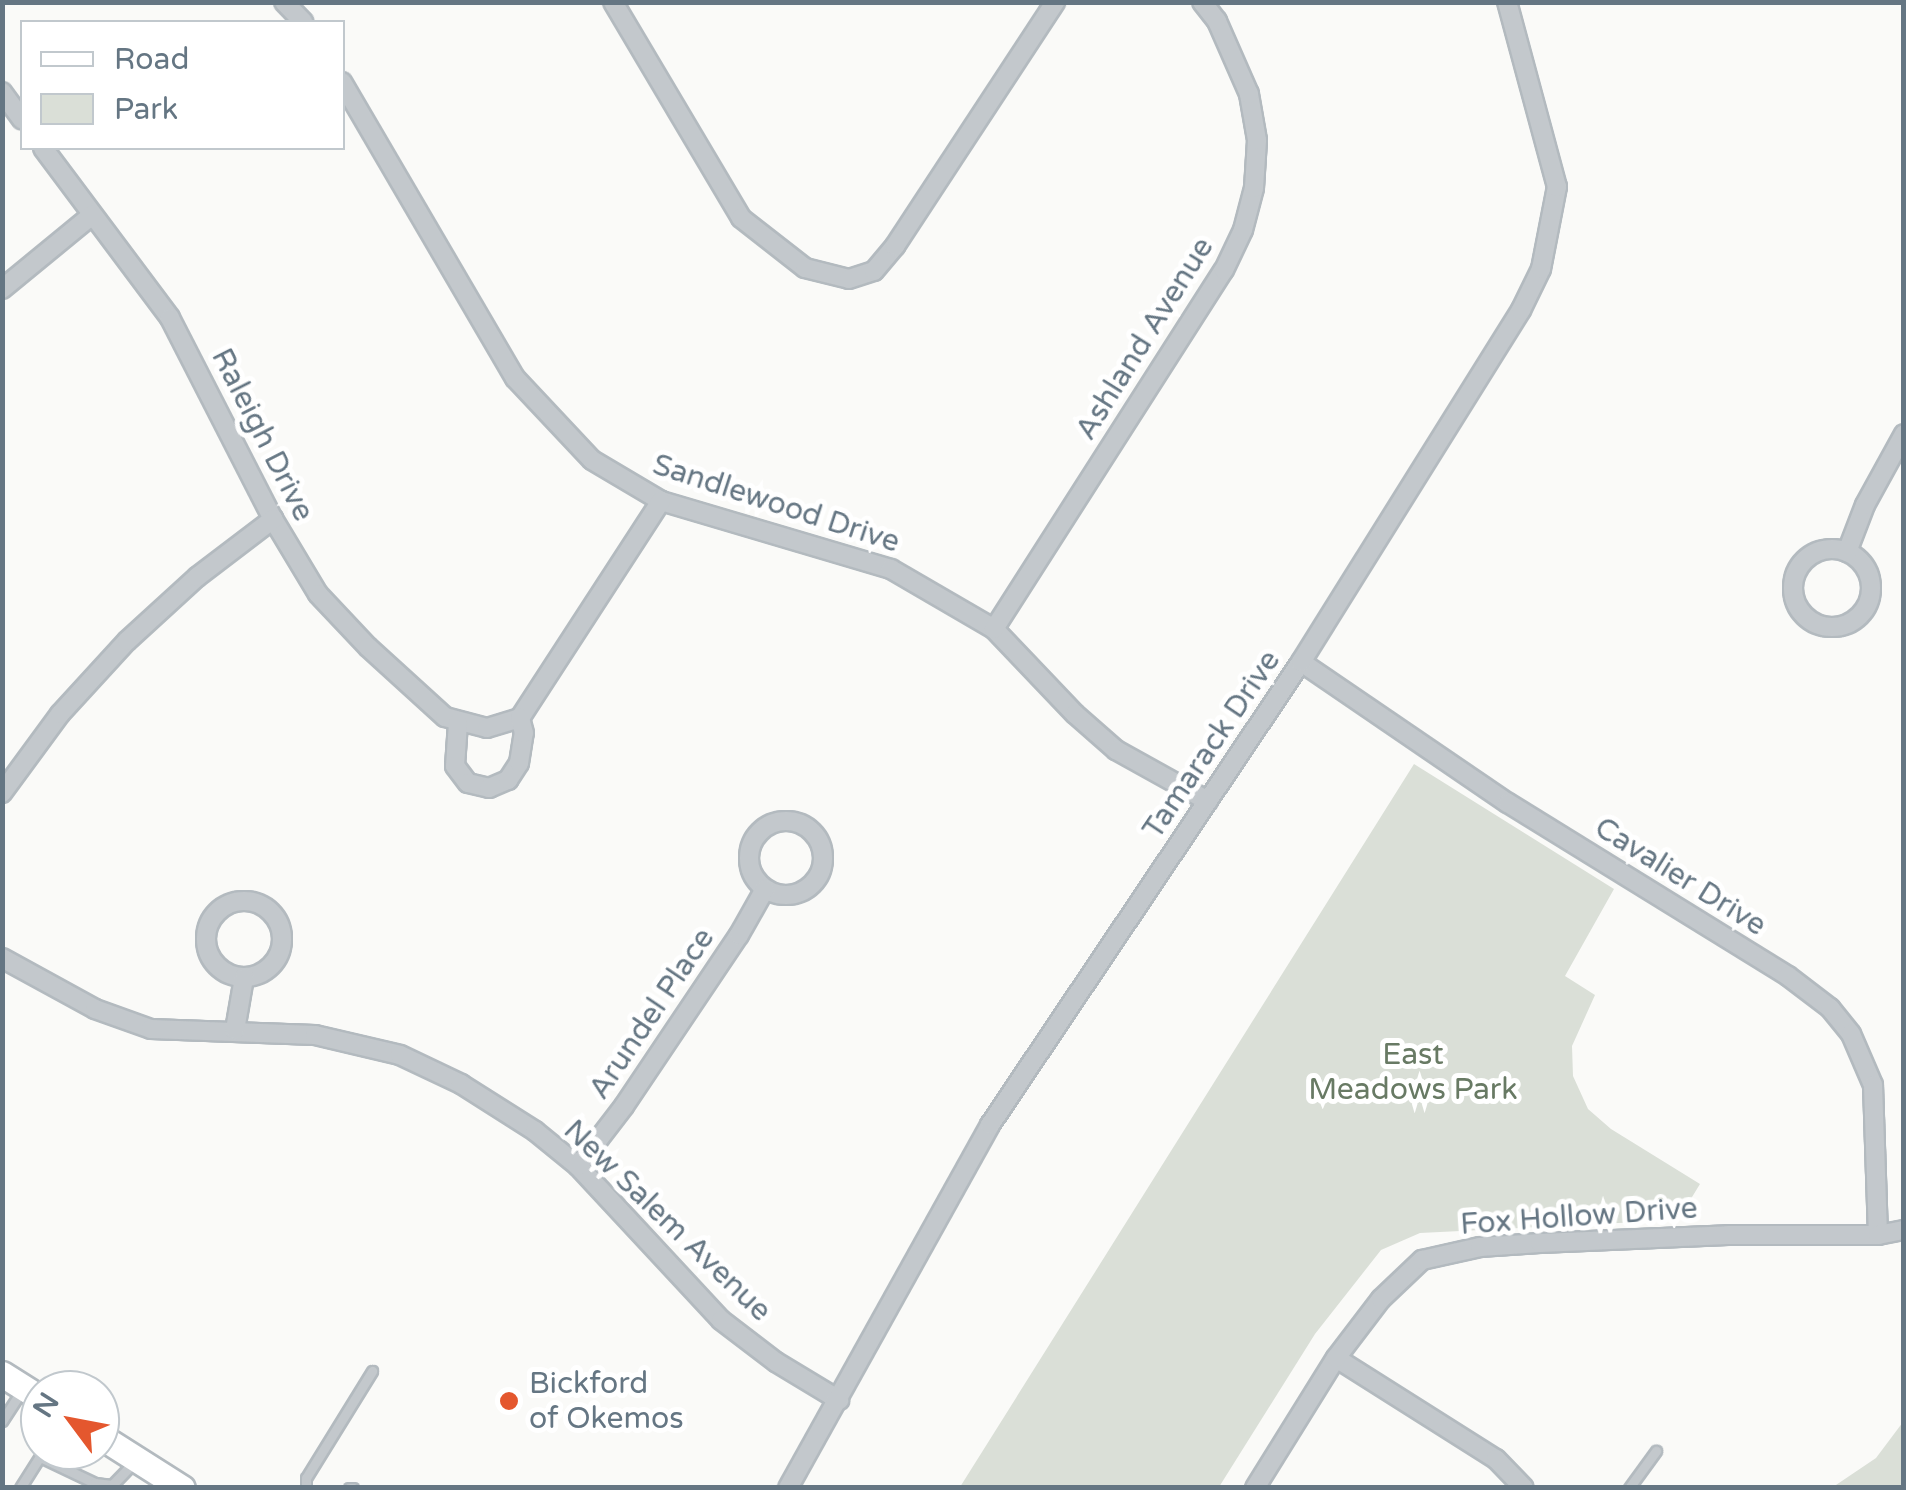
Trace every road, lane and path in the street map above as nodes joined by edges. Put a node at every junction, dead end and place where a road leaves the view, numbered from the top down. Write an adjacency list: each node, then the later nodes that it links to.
1 (1055, 2): 4 (street)
2 (1202, 2): 15 (street, Ashland Avenue)
3 (1508, 2): 16 (street, Tamarack Drive)
4 (620, 5)
5 (345, 87): 12 (street, Sandlewood Drive)
6 (2, 92): 7 (street)
7 (20, 117)
8 (44, 150): 9 (street, Raleigh Drive)
9 (92, 214): 10 (street); 13 (street, Raleigh Drive)
10 (2, 288)
11 (1904, 434): 14 (street)
12 (661, 501): 15 (street, Sandlewood Drive); 17 (street)
13 (272, 520): 18 (street, Raleigh Drive); 19 (street)
14 (1847, 552): 14 (street)
15 (994, 629): 20 (street, Sandlewood Drive)
16 (1301, 662): 20 (street, Tamarack Drive); 27 (street, Cavalier Drive)
17 (520, 718): 18 (street, Raleigh Drive); 18 (street)
18 (458, 723)
19 (2, 793)
20 (1208, 801): 31 (street, Tamarack Drive)
21 (765, 889): 21 (street); 25 (street, Arundel Place)
22 (2, 958): 24 (street, New Salem Avenue)
23 (244, 978): 23 (street); 24 (street)
24 (235, 1030): 25 (street, New Salem Avenue)
25 (578, 1166): 31 (street, New Salem Avenue)
26 (1904, 1230): 27 (street, Fox Hollow Drive)
27 (1878, 1235): 28 (street, Fox Hollow Drive)
28 (1336, 1358): 40 (street, Fox Hollow Drive); 41 (street)
29 (372, 1370): 38 (lane)
30 (20, 1390): 32 (lane)
31 (838, 1400): 39 (street, Tamarack Drive)
32 (2, 1420)
33 (120, 1448): 35 (main road)
34 (1656, 1451): 42 (lane)
35 (137, 1459): 36 (lane); 37 (main road)
36 (71, 1470)
37 (182, 1488)
38 (306, 1488)
39 (788, 1488)
40 (1255, 1488)
41 (1524, 1488)
42 (1630, 1488)

